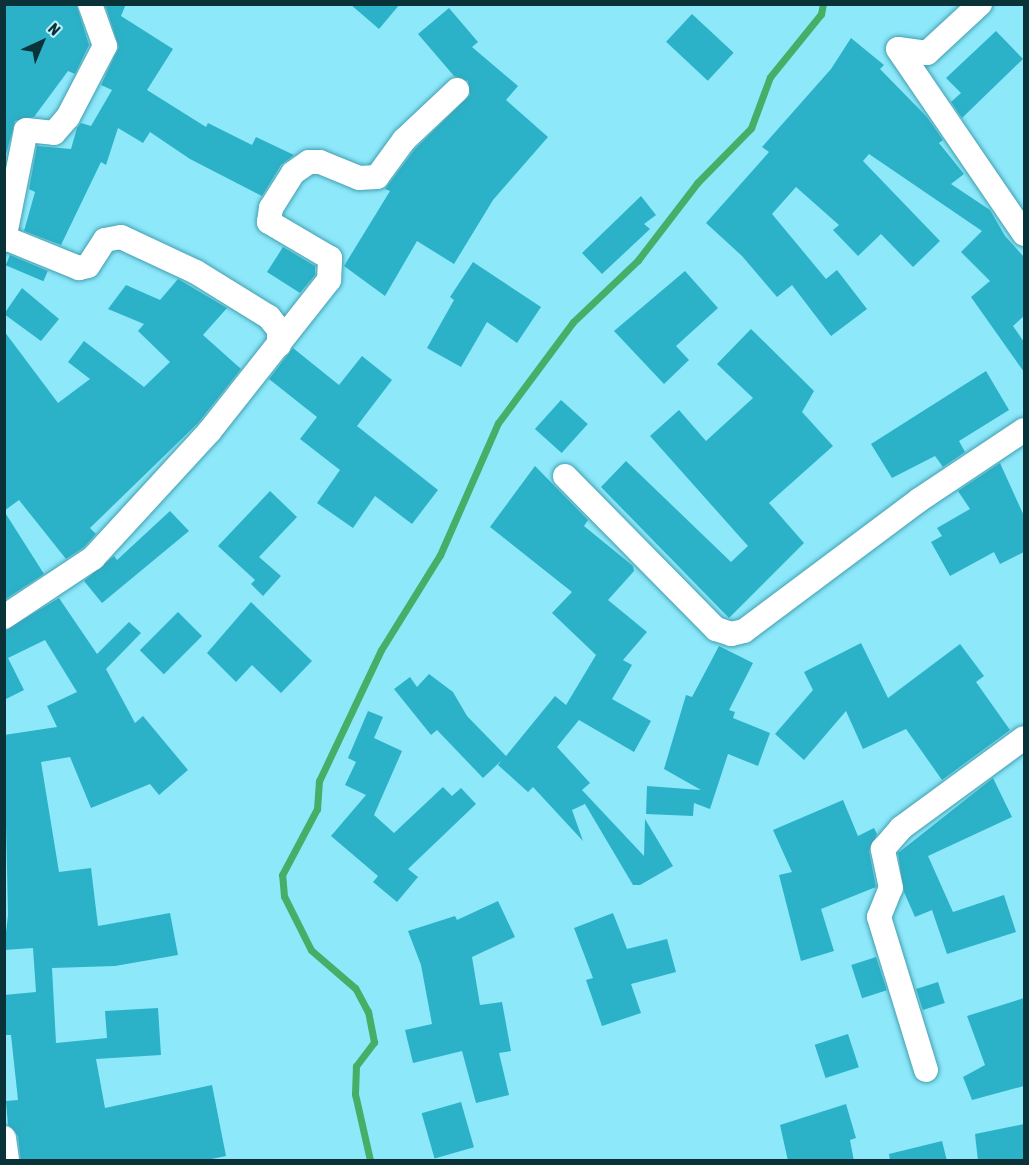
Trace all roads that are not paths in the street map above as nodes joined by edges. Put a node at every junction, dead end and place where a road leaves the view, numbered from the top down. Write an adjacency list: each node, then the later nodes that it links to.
1 (90, 4): 5 (street)
2 (980, 4): 4 (street)
3 (457, 90): 6 (street)
4 (1024, 234)
5 (5, 239): 6 (street)
6 (279, 345): 9 (street)
7 (1024, 430): 8 (street)
8 (566, 477)
9 (4, 616)
10 (1024, 738): 11 (street)
11 (926, 1070)
12 (4, 1138): 13 (street)
13 (7, 1161)

